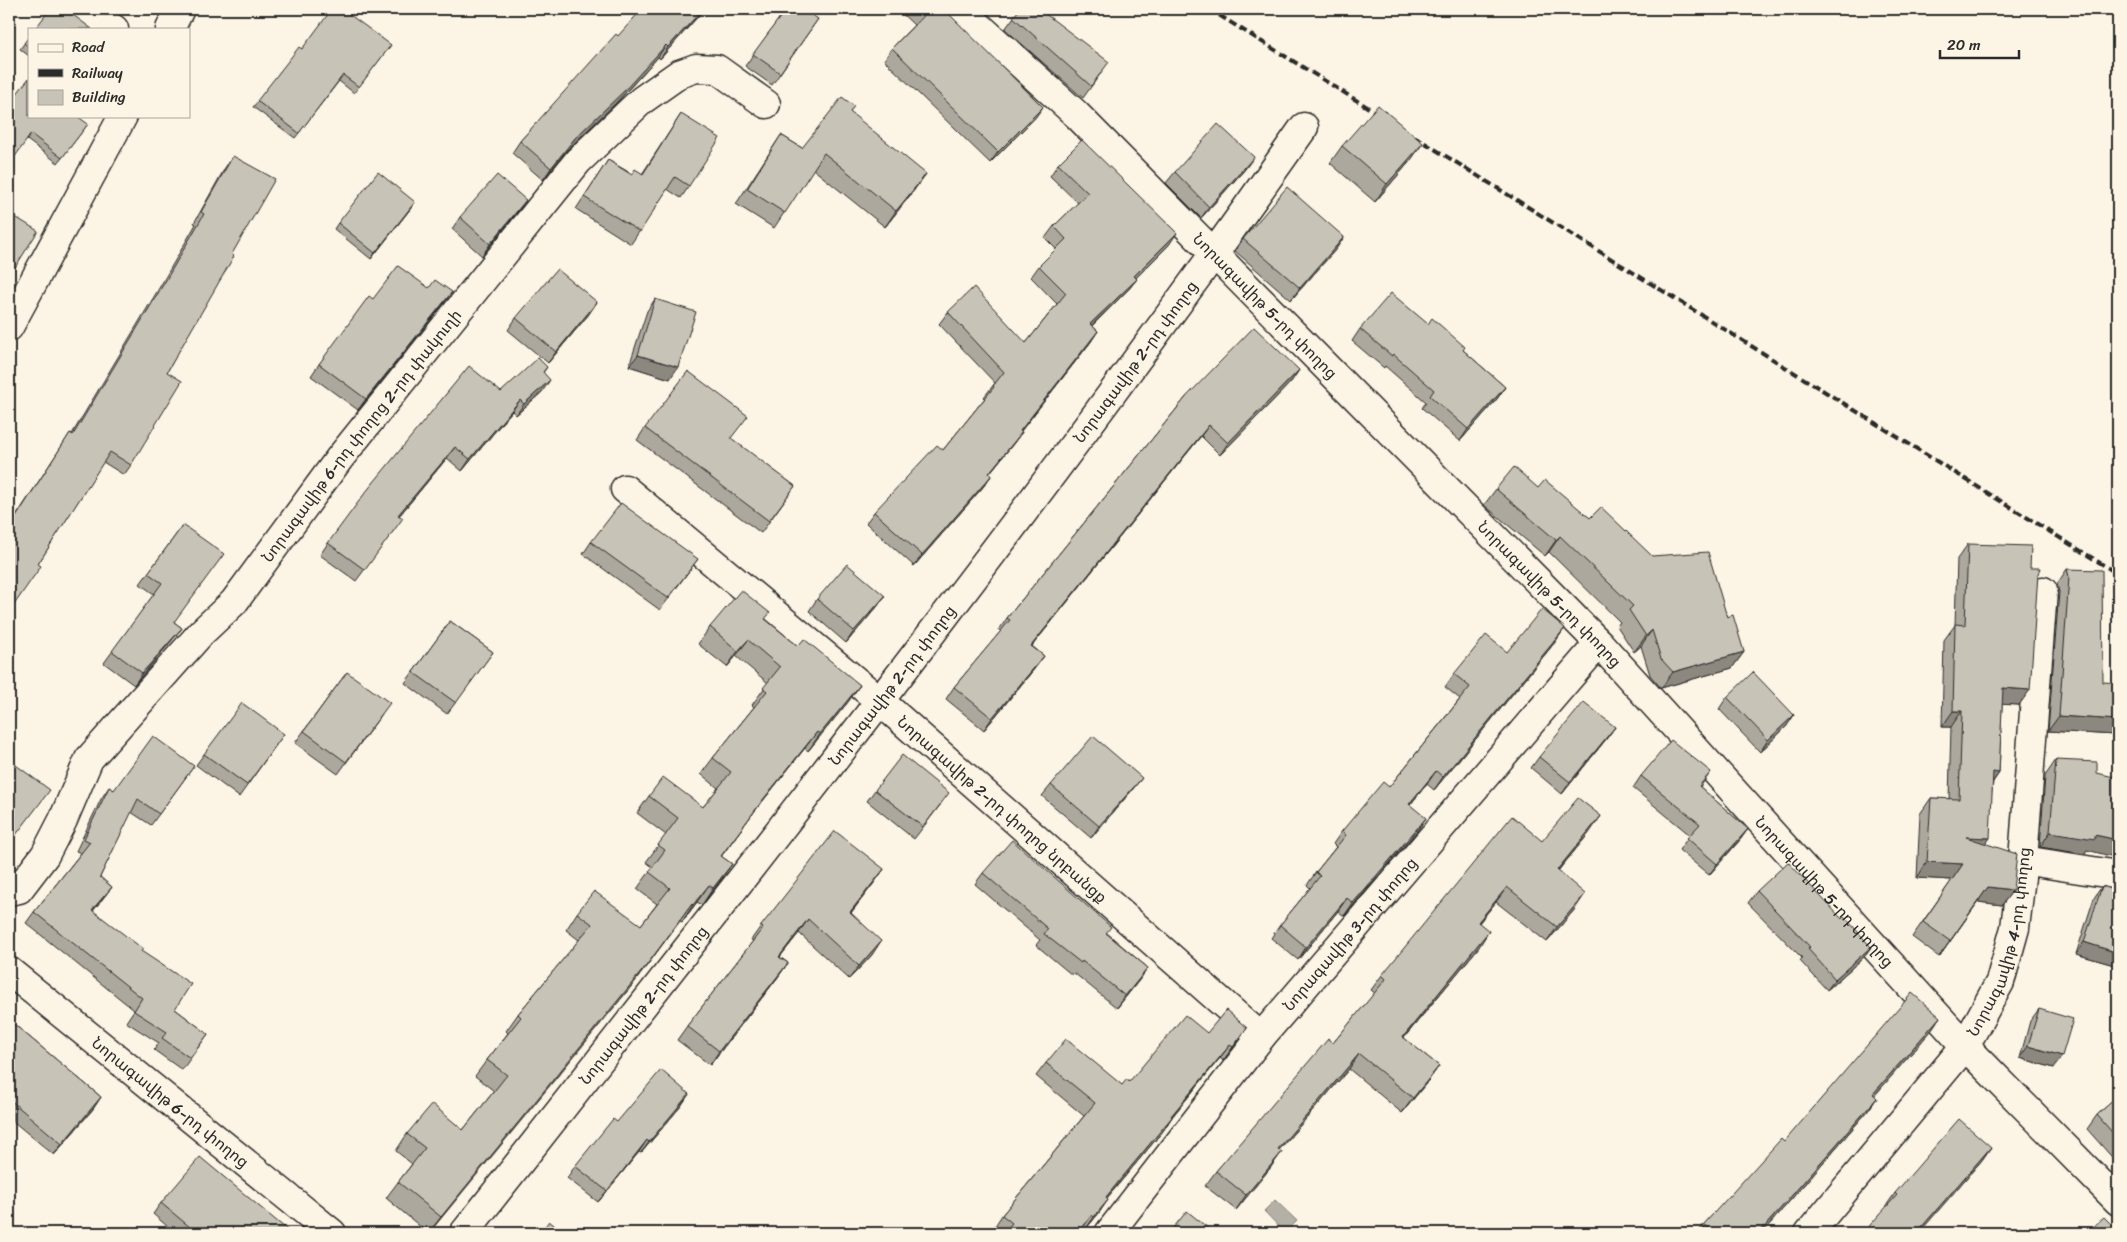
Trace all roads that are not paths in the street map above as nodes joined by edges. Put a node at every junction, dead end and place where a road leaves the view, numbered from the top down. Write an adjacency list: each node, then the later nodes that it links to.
1 (86, 9): 4 (street)
2 (180, 9): 5 (street)
3 (960, 9): 9 (street, Նորագավիթ 5-րդ փողոց)
4 (113, 28)
5 (170, 28)
6 (766, 104): 17 (street, Նորագավիթ 6-րդ փողոց 2-րդ փակուղի)
7 (122, 118): 10 (street)
8 (1304, 127): 9 (street, Նորագավիթ 2-րդ փողոց)
9 (1216, 253): 13 (street, Նորագավիթ 5-րդ փողոց); 14 (street, Նորագավիթ 2-րդ փողոց)
10 (9, 327)
11 (625, 489): 14 (street, Նորագավիթ 2-րդ փողոց նրբանցք)
12 (2042, 591): 15 (street, Նորագավիթ 4-րդ փողոց)
13 (1600, 643): 19 (street, Նորագավիթ 3-րդ փողոց); 20 (street, Նորագավիթ 5-րդ փողոց)
14 (881, 702): 19 (street, Նորագավիթ 2-րդ փողոց նրբանցք); 23 (street, Նորագավիթ 2-րդ փողոց)
15 (2023, 860): 16 (street); 20 (street, Նորագավիթ 4-րդ փողոց)
16 (2118, 875)
17 (9, 891)
18 (9, 971): 22 (street, Նորագավիթ 6-րդ փողոց)
19 (1262, 1037): 24 (street, Նորագավիթ 3-րդ փողոց)
20 (1965, 1046): 21 (street, Նորագավիթ 5-րդ փողոց); 25 (street, Նորագավիթ 4-րդ փողոց)
21 (2118, 1201)
22 (332, 1233)
23 (464, 1233)
24 (1109, 1233)
25 (1809, 1233)

